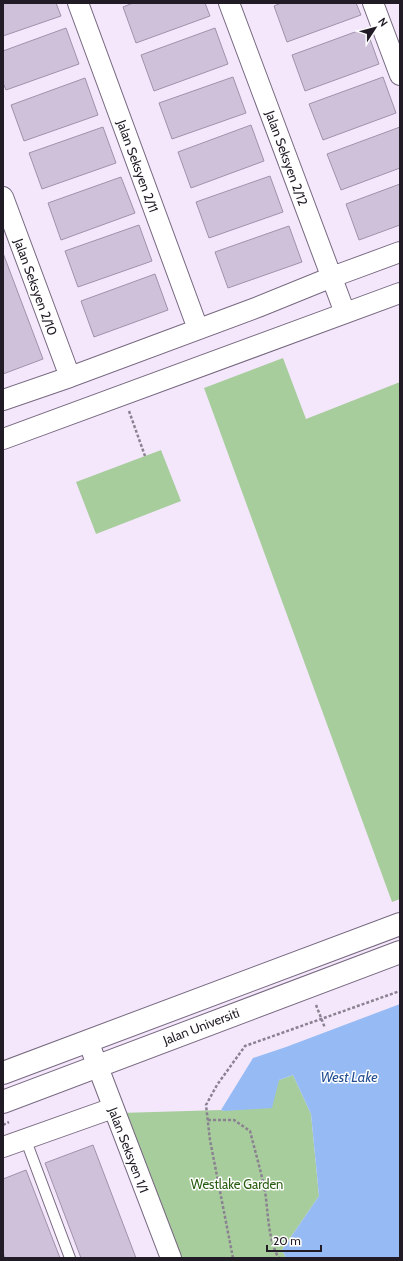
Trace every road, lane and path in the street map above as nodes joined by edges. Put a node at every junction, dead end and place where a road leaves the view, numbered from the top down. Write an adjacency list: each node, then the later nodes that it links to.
1 (78, 3): 10 (street, Jalan Seksyen 2/11)
2 (229, 3): 7 (street, Jalan Seksyen 2/12)
3 (373, 3): 4 (street)
4 (400, 75)
5 (3, 197): 11 (street, Jalan Seksyen 2/10)
6 (400, 252): 7 (street)
7 (332, 277): 9 (street, Jalan Seksyen 2/12); 10 (street)
8 (400, 293): 9 (street)
9 (345, 313): 12 (street)
10 (198, 329): 11 (street)
11 (70, 377): 13 (street)
12 (123, 394): 14 (street); 15 (path)
13 (3, 400)
14 (3, 439)
15 (145, 456)
16 (400, 924): 22 (street, Jalan Universiti)
17 (400, 952): 23 (street, Jalan Universiti)
18 (400, 991): 20 (path)
19 (316, 1005): 20 (path)
20 (321, 1019): 21 (path); 27 (path)
21 (325, 1028)
22 (88, 1041): 23 (street, Jalan Seksyen 1/1); 24 (street, Jalan Universiti)
23 (97, 1066): 25 (street, Jalan Universiti); 26 (street, Jalan Seksyen 1/1)
24 (3, 1074)
25 (3, 1102)
26 (112, 1108): 28 (street); 31 (street, Jalan Seksyen 1/1)
27 (208, 1120): 32 (path); 33 (path)
28 (25, 1138): 29 (street); 30 (lane)
29 (3, 1147)
30 (70, 1258)
31 (171, 1258)
32 (233, 1258)
33 (279, 1258)

